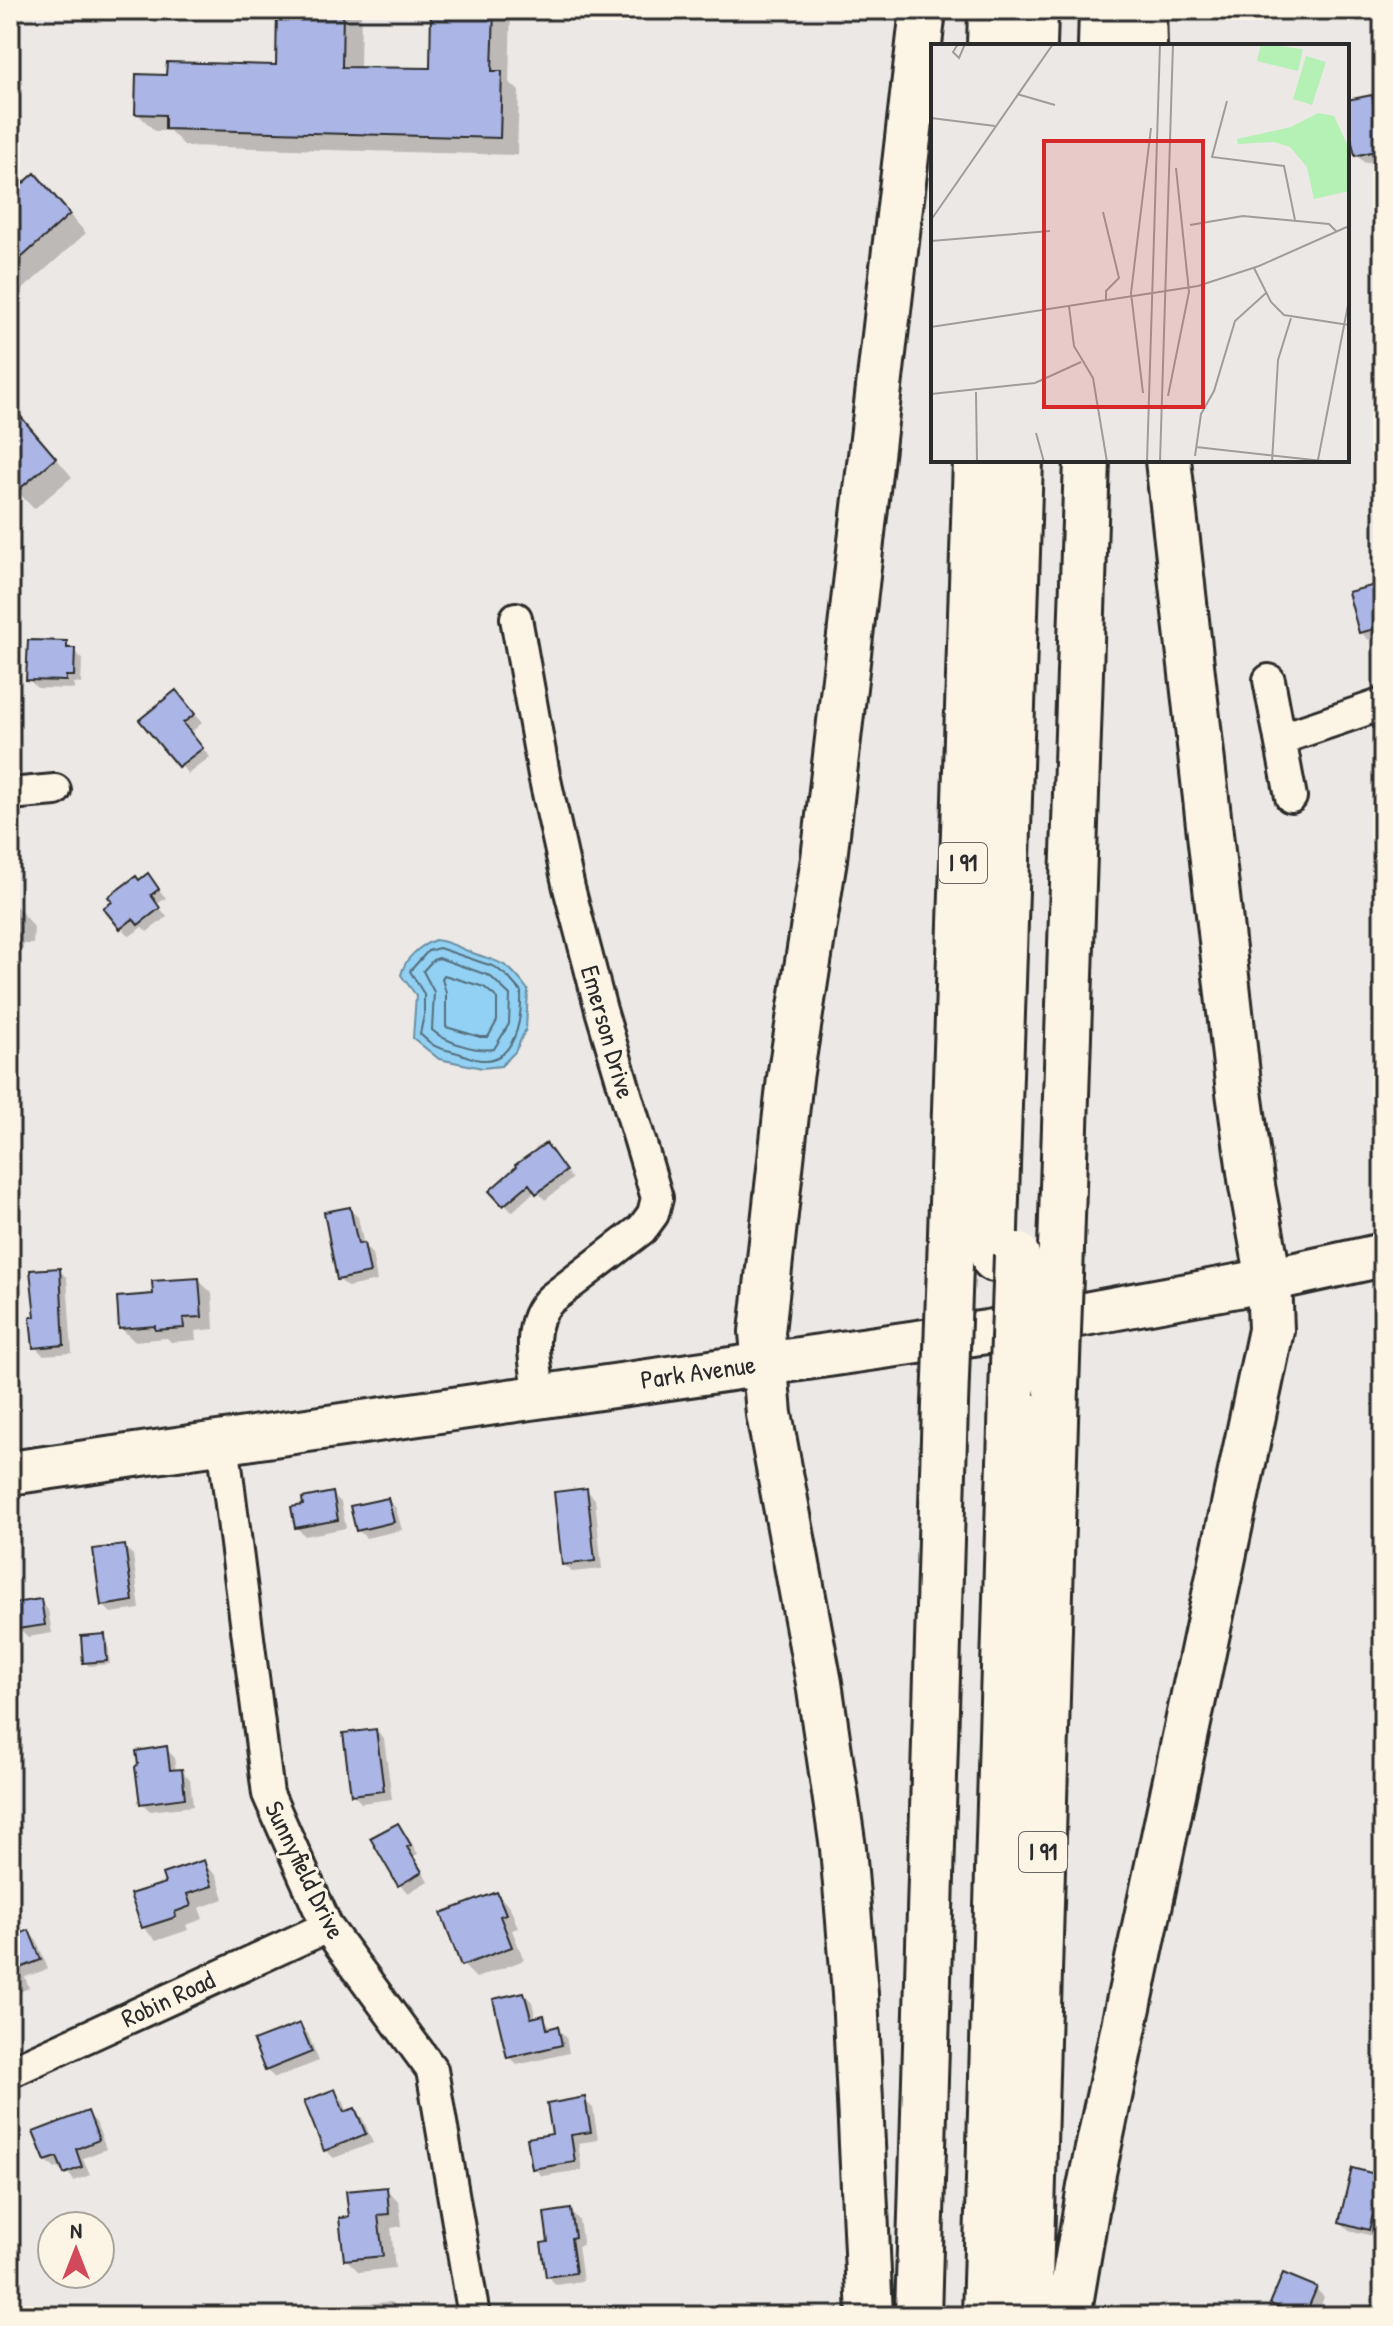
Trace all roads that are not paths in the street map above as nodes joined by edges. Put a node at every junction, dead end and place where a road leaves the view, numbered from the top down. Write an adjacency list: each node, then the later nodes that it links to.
1 (923, 10): 27 (highway)
2 (991, 10): 7 (highway)
3 (1035, 10): 8 (highway)
4 (1058, 10): 9 (highway)
5 (1102, 10): 10 (highway)
6 (1143, 10): 11 (highway)
7 (990, 44)
8 (1034, 44)
9 (1056, 44)
10 (1101, 44)
11 (1144, 44)
12 (976, 462): 36 (highway, I 91, bridge)
13 (1020, 462): 25 (highway)
14 (1043, 462): 25 (highway)
15 (1087, 462): 39 (highway, I 91, bridge)
16 (1168, 462): 26 (highway)
17 (516, 618): 28 (street, Emerson Drive)
18 (1269, 680): 20 (street)
19 (1383, 704): 20 (street)
20 (1280, 739): 23 (street)
21 (55, 790): 22 (street)
22 (10, 794)
23 (1291, 797)
24 (1383, 1255): 26 (main road, Park Avenue)
25 (1005, 1257): 29 (highway, bridge)
26 (1269, 1280): 27 (main road, Park Avenue); 40 (highway)
27 (763, 1363): 28 (main road, Park Avenue); 35 (highway)
28 (540, 1395): 30 (main road, Park Avenue)
29 (1001, 1396): 37 (highway); 38 (highway)
30 (223, 1442): 31 (main road, Park Avenue); 32 (street, Sunnyfield Drive)
31 (10, 1473)
32 (327, 1927): 33 (street, Robin Road); 34 (street, Sunnyfield Drive)
33 (10, 2072)
34 (474, 2316)
35 (870, 2316)
36 (918, 2316)
37 (961, 2316)
38 (985, 2316)
39 (1029, 2316)
40 (1068, 2316)

